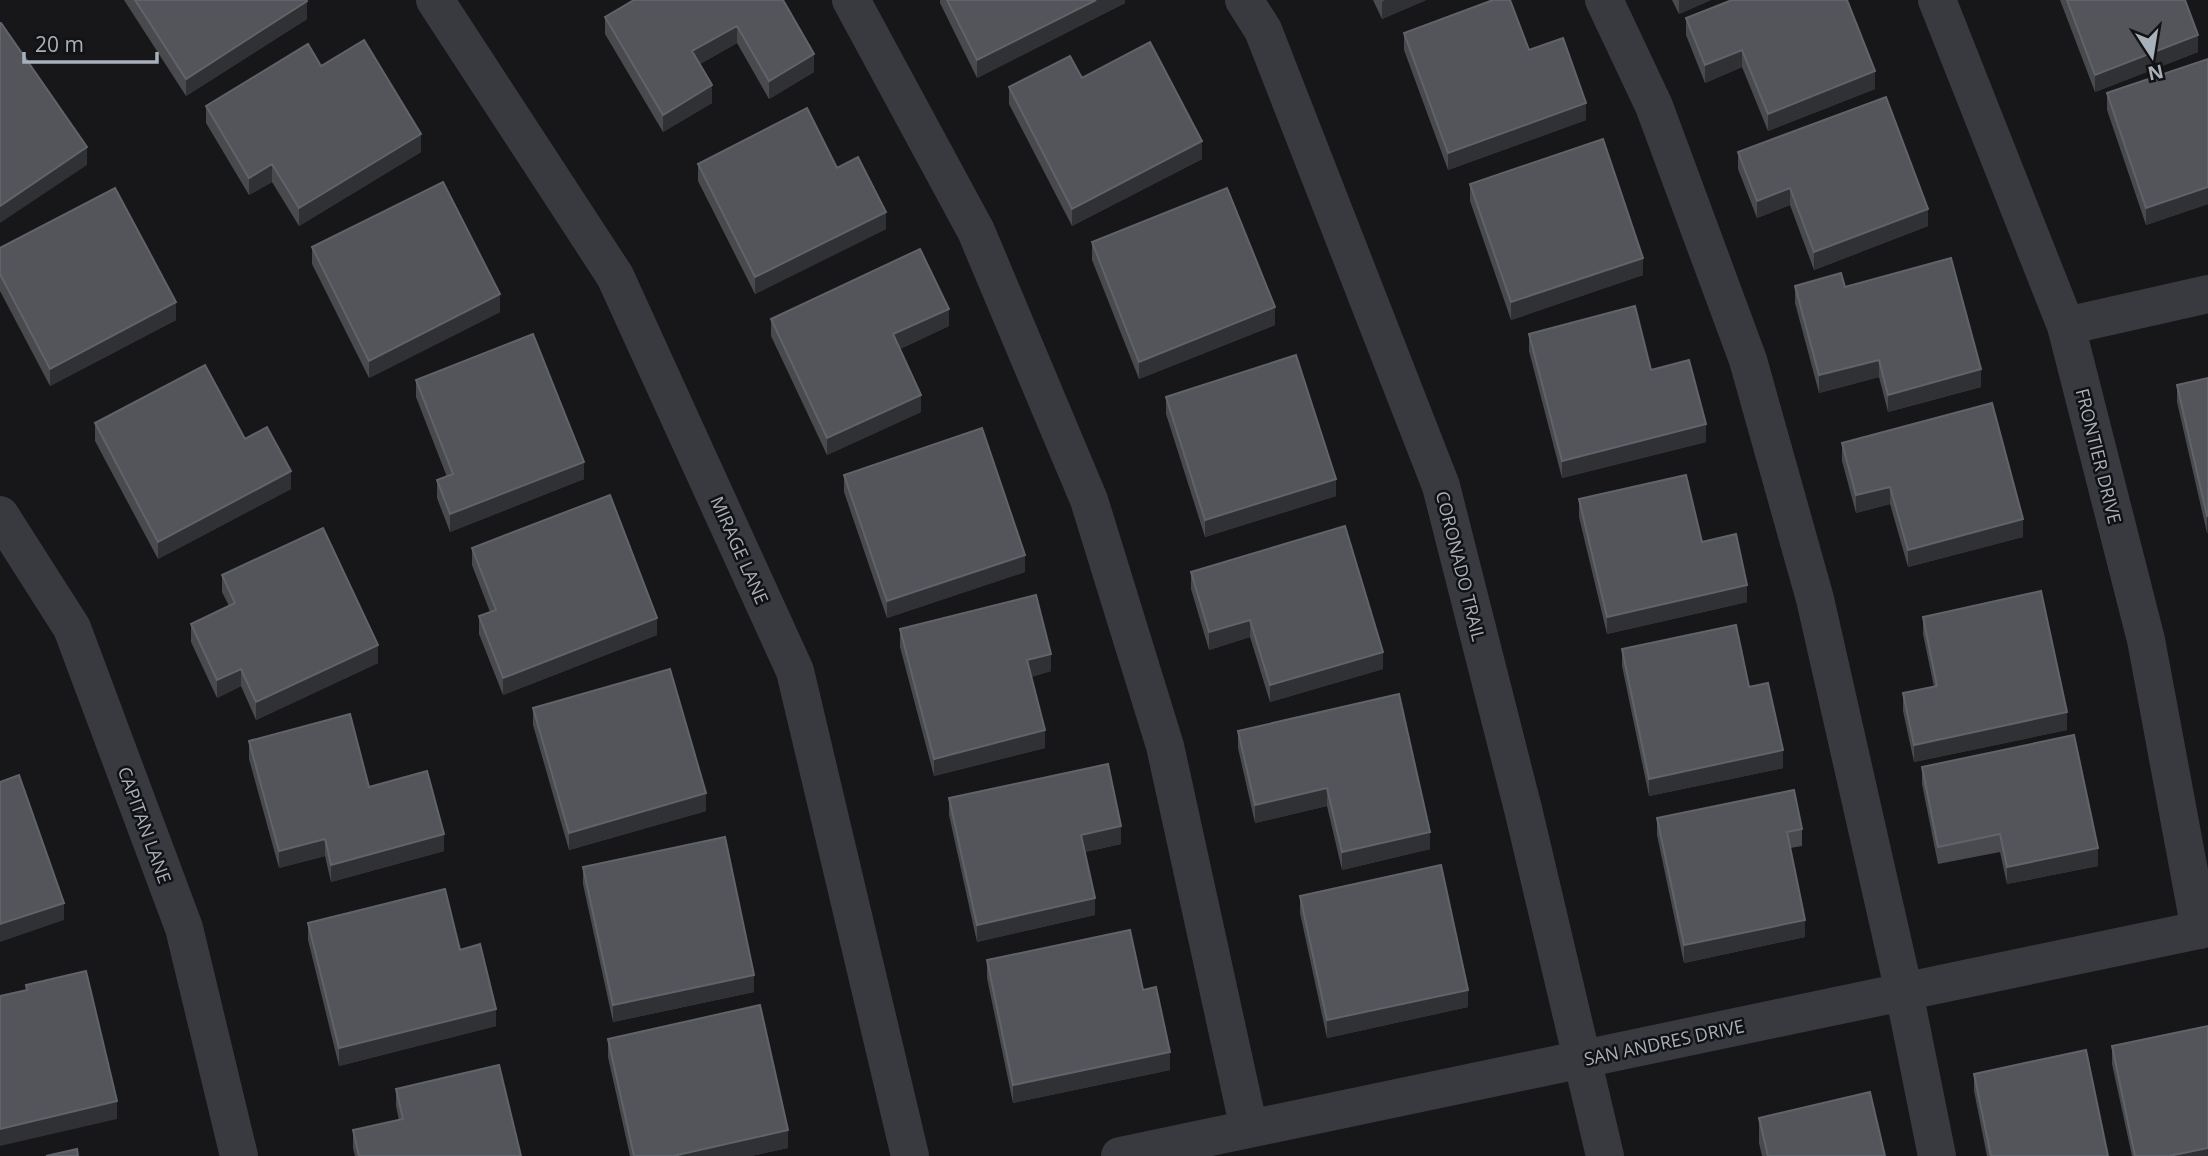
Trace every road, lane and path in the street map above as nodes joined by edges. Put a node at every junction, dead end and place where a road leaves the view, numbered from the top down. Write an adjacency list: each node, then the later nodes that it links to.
1 (435, 0): 14 (street, MIRAGE LANE)
2 (851, 0): 12 (street)
3 (1244, 0): 11 (street, CORONADO TRAIL)
4 (1604, 0): 10 (street)
5 (1937, 0): 7 (street, FRONTIER DRIVE)
6 (2208, 294): 7 (street)
7 (2066, 326): 9 (street, FRONTIER DRIVE)
8 (0, 515): 13 (street, CAPITAN LANE)
9 (2204, 929): 10 (street, SAN ANDRES DRIVE)
10 (1904, 992): 11 (street, SAN ANDRES DRIVE); 17 (street)
11 (1582, 1059): 12 (street, SAN ANDRES DRIVE); 16 (street, CORONADO TRAIL)
12 (1249, 1129): 15 (street, SAN ANDRES DRIVE)
13 (239, 1156)
14 (910, 1156)
15 (1120, 1156)
16 (1605, 1156)
17 (1937, 1156)

